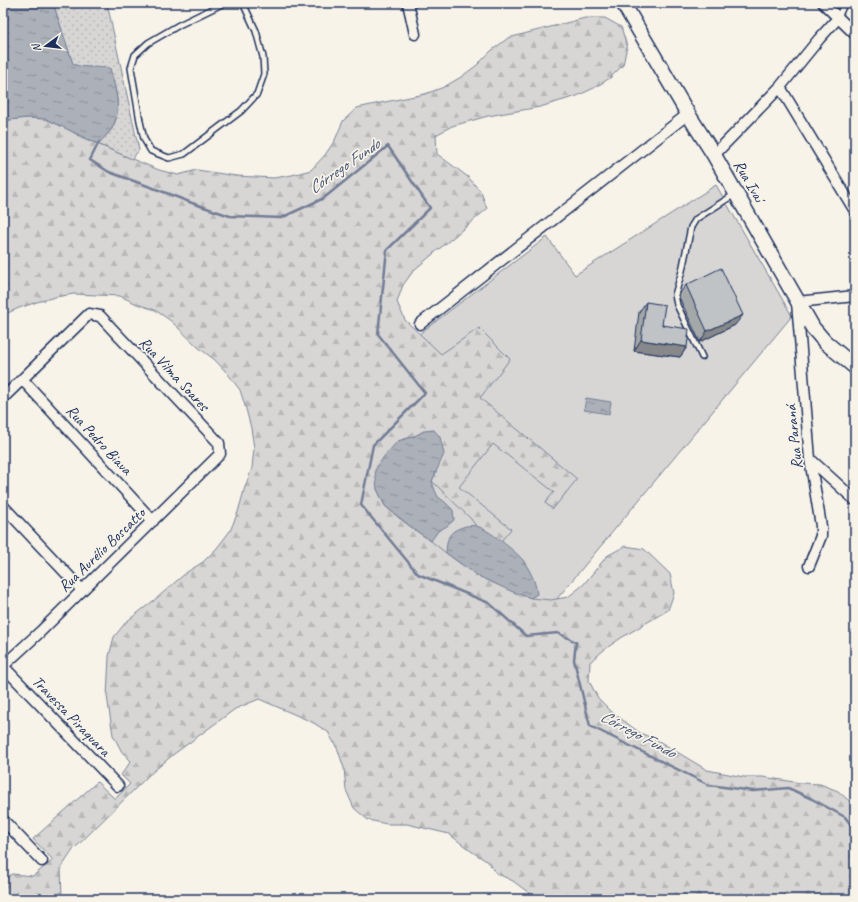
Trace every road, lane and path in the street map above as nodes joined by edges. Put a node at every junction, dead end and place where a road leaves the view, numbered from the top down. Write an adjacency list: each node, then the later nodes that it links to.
1 (224, 3): 2 (lane)
2 (242, 3)
3 (408, 3): 8 (street)
4 (624, 3): 11 (main road, Rua Ivaí)
5 (823, 3): 7 (street)
6 (844, 4): 7 (lane)
7 (838, 18): 9 (street); 10 (street)
8 (414, 34)
9 (855, 34)
10 (780, 87): 12 (street); 14 (street)
11 (688, 114): 12 (main road, Rua Ivaí); 17 (street)
12 (714, 155): 13 (main road, Rua Ivaí)
13 (736, 194): 16 (main road, Rua Ivaí); 18 (lane)
14 (855, 211)
15 (855, 296): 16 (street)
16 (797, 302): 19 (main road, Rua Ivaí); 23 (street, Rua Paraná)
17 (420, 324)
18 (702, 357)
19 (855, 367)
20 (22, 379): 21 (street); 22 (street, Rua Vilma Soares); 26 (street, Rua Pedro Biava)
21 (3, 398)
22 (220, 454): 26 (street, Rua Aurélio Boscatto)
23 (810, 459): 24 (street); 27 (street, Rua Paraná)
24 (855, 500)
25 (3, 506): 28 (street)
26 (153, 521): 28 (street, Rua Aurélio Boscatto)
27 (810, 566)
28 (82, 590): 29 (street, Rua Aurélio Boscatto)
29 (3, 666): 30 (street, Travessa Piraquara)
30 (118, 786)
31 (3, 820): 32 (street)
32 (42, 861)

